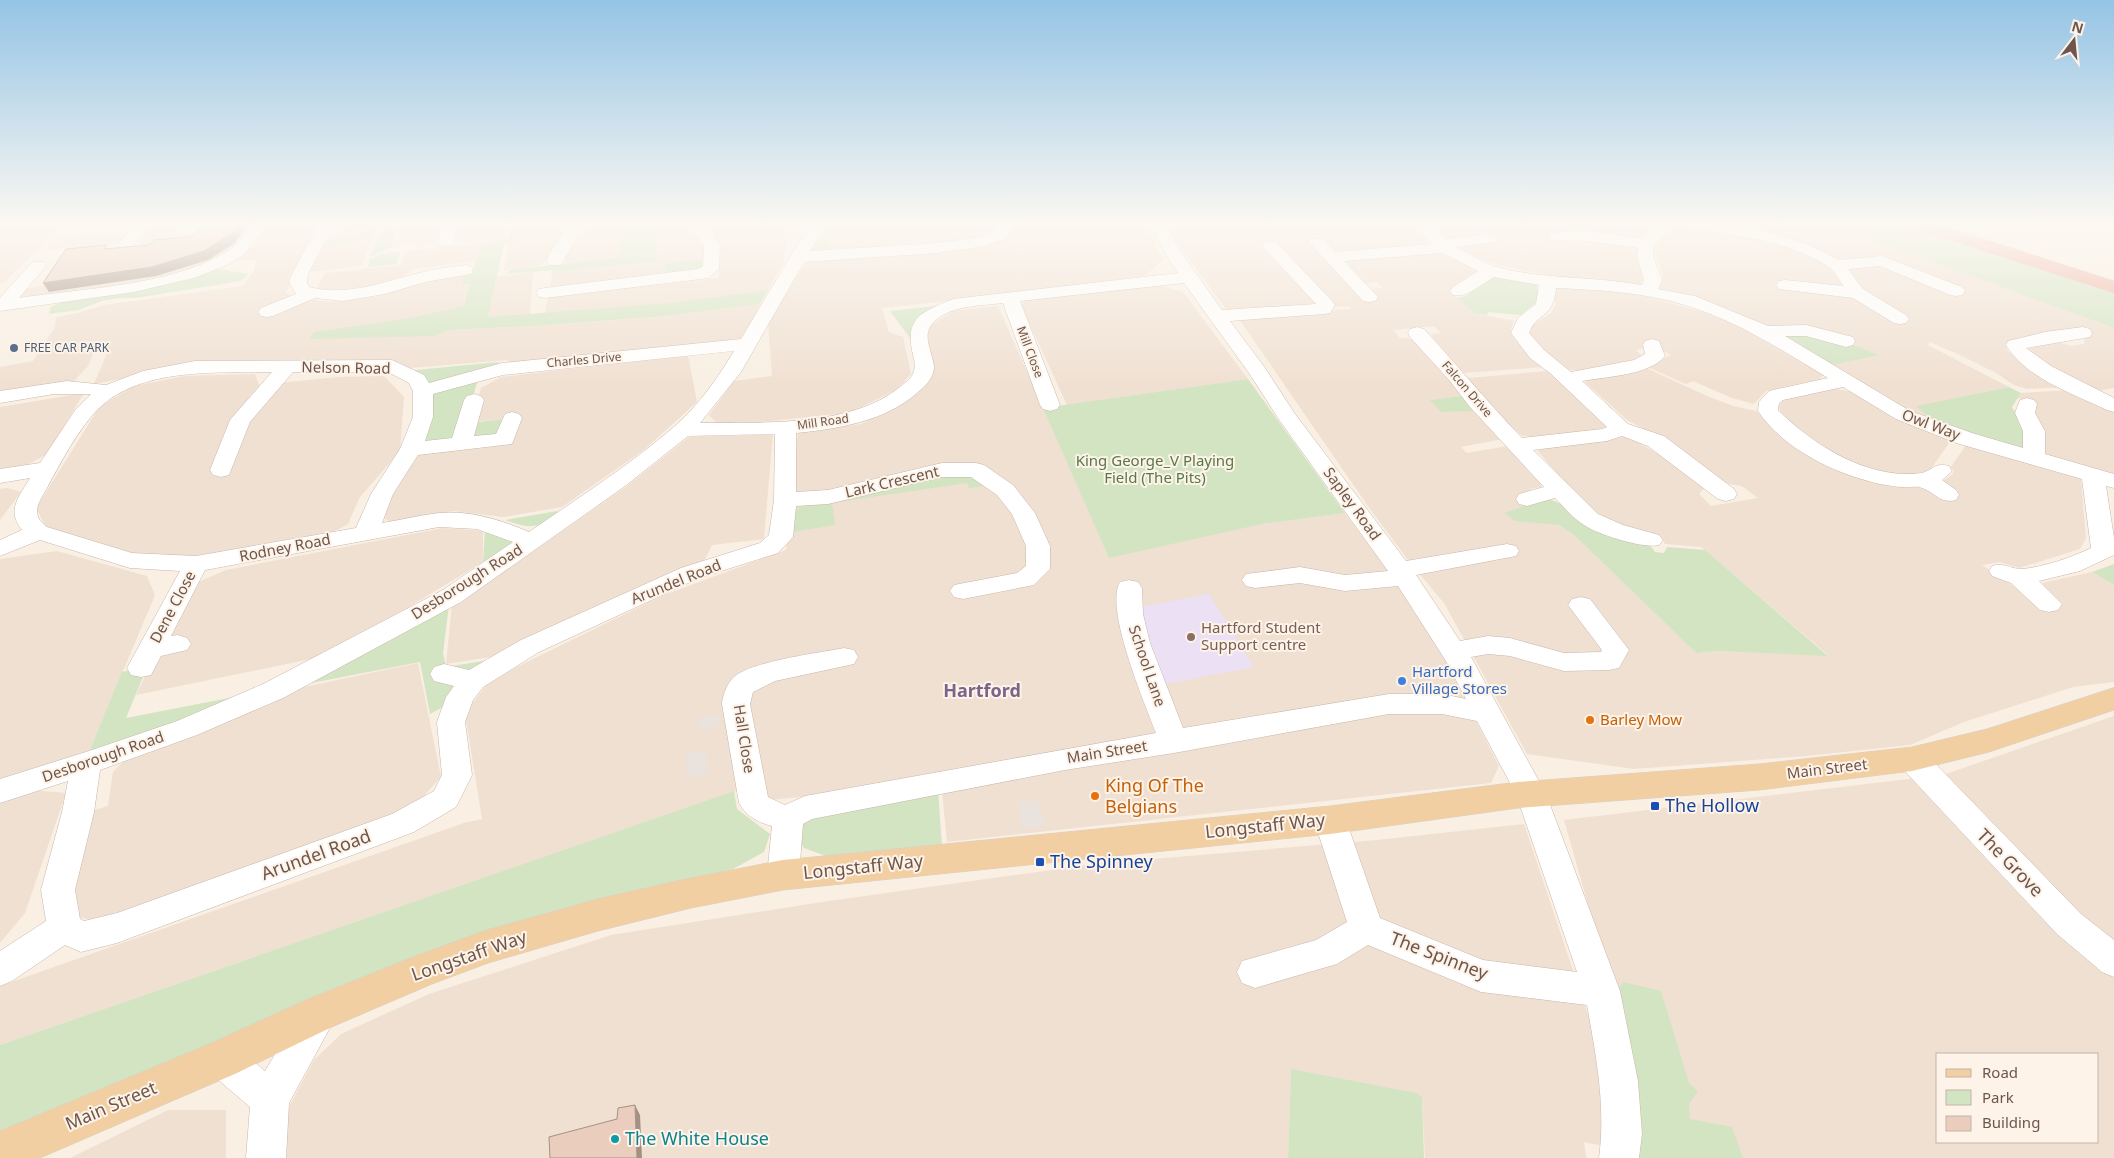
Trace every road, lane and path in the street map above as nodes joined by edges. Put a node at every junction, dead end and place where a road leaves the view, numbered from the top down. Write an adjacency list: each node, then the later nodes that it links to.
1 (28, 277): 27 (street)
2 (179, 277): 27 (street)
3 (299, 277): 24 (street)
4 (422, 277): 24 (street)
5 (548, 277): 6 (street)
6 (684, 277)
7 (786, 277): 35 (street, Desborough Road)
8 (1189, 277): 26 (street, Mill Road); 30 (street, Sapley Road)
9 (1300, 277): 30 (street)
10 (1349, 277): 25 (street)
11 (1482, 277): 22 (street)
12 (1522, 277): 17 (street, Owl Way)
13 (1651, 277): 21 (street)
14 (1845, 277): 23 (street)
15 (1928, 277): 20 (street)
16 (2083, 277): 19 (highway)
17 (1548, 282): 21 (street, Owl Way); 38 (street)
18 (1785, 286): 23 (street)
19 (2114, 287)
20 (1958, 290)
21 (1648, 291): 31 (street, Owl Way)
22 (1458, 292)
23 (1856, 293): 29 (street)
24 (313, 294): 28 (street)
25 (1368, 297)
26 (1010, 298): 46 (street, Mill Close); 48 (street, Mill Road)
27 (1, 306)
28 (267, 312)
29 (1898, 314)
30 (1217, 316): 72 (street, Sapley Road)
31 (1765, 332): 34 (street); 39 (street, Owl Way)
32 (1418, 333): 52 (street, Falcon Drive)
33 (2083, 333): 44 (street)
34 (1846, 340)
35 (748, 344): 40 (street, Charles Drive); 50 (street, Desborough Road)
36 (1652, 345): 38 (street)
37 (287, 367): 40 (street, Nelson Road); 41 (street, Nelson Road); 56 (street)
38 (1568, 378): 49 (street)
39 (1843, 380): 54 (street, Owl Way); 61 (street)
40 (423, 391): 53 (street)
41 (107, 392): 42 (street); 55 (street)
42 (0, 397)
43 (474, 400): 51 (street)
44 (2110, 400)
45 (2027, 404): 54 (street)
46 (1050, 405)
47 (512, 418): 51 (street)
48 (786, 427): 50 (street, Mill Road); 63 (street, Arundel Road)
49 (1621, 428): 52 (street); 60 (street)
50 (683, 430): 67 (street, Desborough Road)
51 (461, 443): 53 (street)
52 (1517, 445): 59 (street, Falcon Drive)
53 (411, 450): 65 (street)
54 (2034, 458): 58 (street, Owl Way)
55 (48, 468): 57 (street); 64 (street)
56 (221, 470)
57 (0, 476)
58 (2103, 478): 70 (street)
59 (1559, 490): 62 (street); 66 (street, Falcon Drive)
60 (1726, 494)
61 (1948, 495)
62 (1527, 499)
63 (785, 500): 75 (street, Lark Crescent); 82 (street, Arundel Road)
64 (39, 532): 68 (street); 71 (street, Rodney Road)
65 (366, 532): 67 (street, Rodney Road); 71 (street, Rodney Road)
66 (1651, 540)
67 (531, 541): 87 (street, Desborough Road)
68 (0, 549)
69 (1507, 551): 72 (street)
70 (2109, 554): 76 (street)
71 (196, 564): 78 (street, Dene Close)
72 (1403, 574): 73 (street); 79 (street, Sapley Road)
73 (1255, 580)
74 (1129, 588): 85 (street, School Lane)
75 (963, 591)
76 (2049, 604)
77 (1581, 605): 79 (street)
78 (178, 644)
79 (1453, 651): 84 (street, Sapley Road)
80 (844, 657): 90 (street, Hall Close)
81 (444, 674): 82 (street)
82 (473, 680): 93 (street, Arundel Road)
83 (2114, 699): 86 (main road, Main Street)
84 (1485, 710): 85 (street, Main Street); 89 (street, Sapley Road)
85 (1174, 742): 90 (street, Main Street)
86 (1912, 759): 89 (main road, Main Street); 95 (street, The Grove)
87 (86, 764): 88 (street, Desborough Road); 93 (street)
88 (0, 791)
89 (1531, 794): 91 (main road, Longstaff Way); 98 (street)
90 (788, 818): 92 (street)
91 (1330, 820): 92 (main road, Longstaff Way); 94 (street)
92 (783, 875): 99 (main road, Longstaff Way)
93 (64, 927): 96 (street)
94 (1366, 928): 97 (street); 98 (street, The Spinney)
95 (2114, 960)
96 (0, 970)
97 (1255, 972)
98 (1602, 991): 104 (street)
99 (320, 1013): 100 (main road, Longstaff Way); 101 (street)
100 (222, 1059): 101 (street); 102 (main road, Main Street)
101 (270, 1099): 103 (street)
102 (0, 1153)
103 (266, 1158)
104 (1619, 1158)

